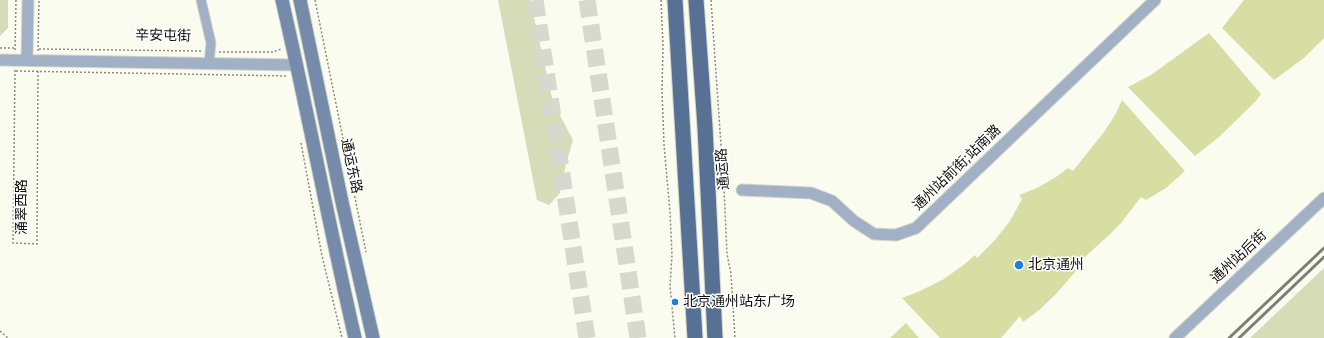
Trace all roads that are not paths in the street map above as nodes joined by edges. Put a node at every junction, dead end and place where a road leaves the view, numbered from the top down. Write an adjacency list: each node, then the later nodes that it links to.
1 (28, 0): 9 (street)
2 (201, 0): 10 (street)
3 (282, 0): 11 (main road)
4 (300, 0): 15 (main road, 通运东路)
5 (675, 0): 16 (main road)
6 (696, 0): 17 (main road, 通运路)
7 (1155, 0): 12 (street, 通州站前街;站南潞)
8 (0, 60): 9 (street, 辛安屯街)
9 (27, 60): 10 (street, 辛安屯街)
10 (209, 63): 11 (street, 辛安屯街)
11 (291, 65): 14 (main road)
12 (742, 190)
13 (1324, 198): 18 (street, 通州站后街)
14 (355, 338)
15 (373, 338)
16 (695, 338)
17 (715, 338)
18 (1175, 338)

